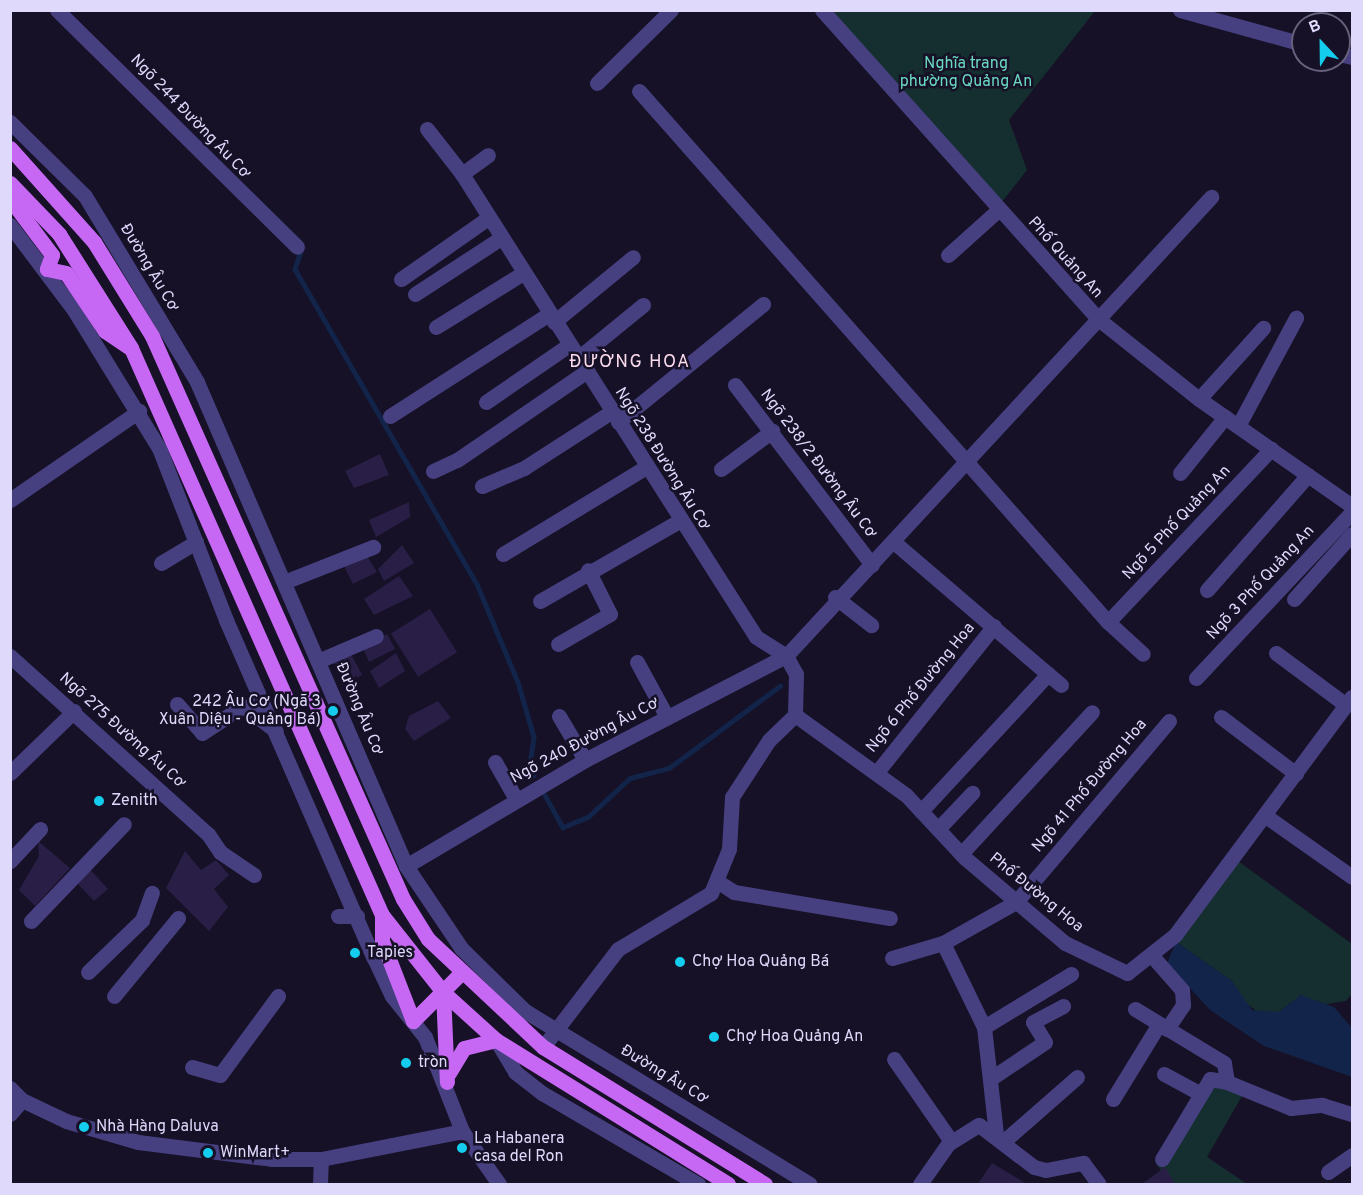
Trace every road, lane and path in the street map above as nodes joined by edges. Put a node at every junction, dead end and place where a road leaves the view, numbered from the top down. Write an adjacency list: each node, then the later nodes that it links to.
1 (57, 10): 20 (street, Ngõ 244 Đường Âu Cơ)
2 (671, 10): 6 (street)
3 (822, 10): 16 (street, Phố Quảng An)
4 (1180, 10): 5 (street)
5 (1291, 41)
6 (597, 83)
7 (639, 92): 47 (street)
8 (10, 122): 68 (street, Đường Âu Cơ)
9 (427, 129): 12 (street, Ngõ 238 Đường Âu Cơ)
10 (10, 148): 62 (main road, Đường Âu Cơ)
11 (488, 155): 12 (street)
12 (462, 174): 17 (street, Ngõ 238 Đường Âu Cơ)
13 (10, 183): 34 (main road)
14 (1211, 197): 30 (street)
15 (10, 199): 23 (main road)
16 (996, 212): 21 (street); 30 (street, Phố Quảng An)
17 (488, 218): 19 (street, Ngõ 238 Đường Âu Cơ); 25 (street)
18 (10, 225): 23 (street)
19 (501, 238): 24 (street, Ngõ 238 Đường Âu Cơ); 26 (street)
20 (297, 247)
21 (948, 255)
22 (633, 258): 29 (street)
23 (47, 269): 34 (main road); 40 (street)
24 (523, 273): 29 (street, Ngõ 238 Đường Âu Cơ); 32 (street)
25 (401, 279)
26 (415, 294)
27 (763, 304): 42 (street)
28 (643, 305): 35 (street)
29 (551, 318): 35 (street, Ngõ 238 Đường Âu Cơ); 41 (street)
30 (1097, 318): 38 (street, Phố Quảng An); 47 (street)
31 (1296, 318): 44 (street)
32 (436, 327)
33 (1263, 328): 38 (street)
34 (131, 348): 64 (main road)
35 (573, 352): 36 (street, Ngõ 238 Đường Âu Cơ); 39 (street)
36 (586, 371): 42 (street, Ngõ 238 Đường Âu Cơ); 50 (street)
37 (735, 385): 45 (street, Ngõ 238/2 Đường Âu Cơ)
38 (1199, 399): 43 (street, Phố Quảng An)
39 (486, 402)
40 (139, 411): 54 (street); 59 (street)
41 (390, 416)
42 (614, 417): 48 (street, Ngõ 238 Đường Âu Cơ); 53 (street)
43 (1225, 417): 44 (street, Phố Quảng An); 51 (street)
44 (1238, 426): 46 (street, Phố Quảng An)
45 (771, 431): 49 (street); 66 (street, Ngõ 238/2 Đường Âu Cơ)
46 (1271, 449): 52 (street, Phố Quảng An); 73 (street, Ngõ 5 Phố Quảng An)
47 (968, 463): 60 (street); 73 (street)
48 (646, 467): 57 (street, Ngõ 238 Đường Âu Cơ); 63 (street)
49 (721, 469)
50 (434, 471)
51 (1180, 473)
52 (1308, 475): 55 (street, Phố Quảng An); 69 (street)
53 (482, 486)
54 (10, 500)
55 (1353, 506)
56 (1353, 512): 85 (street, Ngõ 3 Phố Quảng An)
57 (679, 520): 67 (street); 81 (street, Ngõ 238 Đường Âu Cơ)
58 (1353, 534): 71 (street)
59 (196, 542): 65 (street); 96 (street)
60 (895, 543): 66 (street); 75 (street)
61 (373, 547): 68 (street)
62 (247, 548): 64 (main road); 127 (main road, Đường Âu Cơ)
63 (503, 554)
64 (222, 559): 117 (main road)
65 (161, 563)
66 (872, 566): 70 (street)
67 (588, 570): 72 (street); 77 (street)
68 (284, 582): 82 (street, Đường Âu Cơ)
69 (1207, 590)
70 (835, 597): 74 (street); 81 (street)
71 (1294, 599)
72 (540, 601)
73 (1108, 622): 79 (street)
74 (871, 625)
75 (994, 626): 84 (street); 99 (street, Ngõ 6 Phố Đường Hoa)
76 (376, 636): 82 (street)
77 (558, 644)
78 (1276, 653): 87 (street)
79 (1143, 654)
80 (10, 656): 89 (street, Ngõ 275 Đường Âu Cơ)
81 (786, 656): 91 (street); 93 (street, Ngõ 240 Đường Âu Cơ)
82 (318, 661): 111 (street, Đường Âu Cơ)
83 (637, 662): 93 (street)
84 (1048, 674): 86 (street); 104 (street)
85 (1196, 678)
86 (1062, 685)
87 (1349, 701): 101 (street, Phố Đường Hoa)
88 (177, 704): 96 (street)
89 (74, 711): 100 (street); 112 (street, Ngõ 275 Đường Âu Cơ)
90 (1092, 712): 109 (street)
91 (795, 715): 99 (street, Phố Đường Hoa); 114 (street)
92 (559, 716): 97 (street)
93 (667, 717): 97 (street, Ngõ 240 Đường Âu Cơ)
94 (1221, 717): 101 (street)
95 (1169, 722): 116 (street, Ngõ 41 Phố Đường Hoa)
96 (276, 731): 119 (street)
97 (585, 760): 103 (street, Ngõ 240 Đường Âu Cơ)
98 (495, 762): 103 (street)
99 (877, 772): 104 (street, Phố Đường Hoa)
100 (10, 773)
101 (1296, 774): 105 (street, Phố Đường Hoa)
102 (972, 793): 107 (street)
103 (516, 799): 111 (street, Ngõ 240 Đường Âu Cơ)
104 (921, 811): 107 (street, Phố Đường Hoa)
105 (1267, 817): 113 (street); 124 (street, Phố Đường Hoa)
106 (124, 824): 122 (street)
107 (938, 829): 109 (street, Phố Đường Hoa)
108 (40, 830): 110 (street)
109 (961, 855): 116 (street, Phố Đường Hoa)
110 (10, 861)
111 (406, 866): 137 (street, Đường Âu Cơ)
112 (254, 875)
113 (1353, 877)
114 (717, 881): 121 (street); 137 (street)
115 (152, 893): 126 (street)
116 (1016, 902): 123 (street); 124 (street, Phố Đường Hoa)
117 (382, 915): 129 (main road); 134 (main road)
118 (338, 916): 119 (street)
119 (357, 916): 134 (street)
120 (178, 918): 130 (street)
121 (890, 918)
122 (31, 921)
123 (943, 943): 125 (street); 135 (street)
124 (1153, 957): 136 (street)
125 (892, 958)
126 (88, 972)
127 (460, 973): 129 (main road); 139 (main road, Đường Âu Cơ)
128 (1071, 974): 135 (street)
129 (443, 992): 134 (main road); 138 (main road); 145 (main road)
130 (114, 996)
131 (278, 996): 141 (street)
132 (1063, 1006): 144 (street)
133 (1135, 1009): 136 (street)
134 (413, 1021): 145 (street)
135 (984, 1027): 144 (street)
136 (1163, 1027): 146 (street); 149 (street)
137 (558, 1032): 139 (street); 165 (street, Đường Âu Cơ)
138 (496, 1040): 145 (main road); 162 (street); 163 (main road)
139 (543, 1047): 164 (main road, Đường Âu Cơ)
140 (894, 1059): 155 (street)
141 (192, 1067)
142 (1164, 1074): 148 (street)
143 (1077, 1077): 154 (street)
144 (990, 1079): 154 (street)
145 (447, 1082): 153 (street)
146 (1227, 1082): 148 (street); 152 (street)
147 (10, 1088): 150 (street)
148 (1201, 1094): 158 (street)
149 (1113, 1099)
150 (22, 1101): 151 (street); 157 (street)
151 (10, 1114)
152 (1353, 1114)
153 (462, 1131): 157 (street); 161 (street)
154 (1000, 1137): 155 (street); 167 (street)
155 (951, 1141): 166 (street)
156 (1353, 1155): 159 (street)
157 (321, 1159): 160 (street)
158 (1162, 1159)
159 (1328, 1172)
160 (320, 1185)
161 (499, 1185)
162 (698, 1185)
163 (728, 1185)
164 (765, 1185)
165 (810, 1185)
166 (920, 1185)
167 (1099, 1185)

